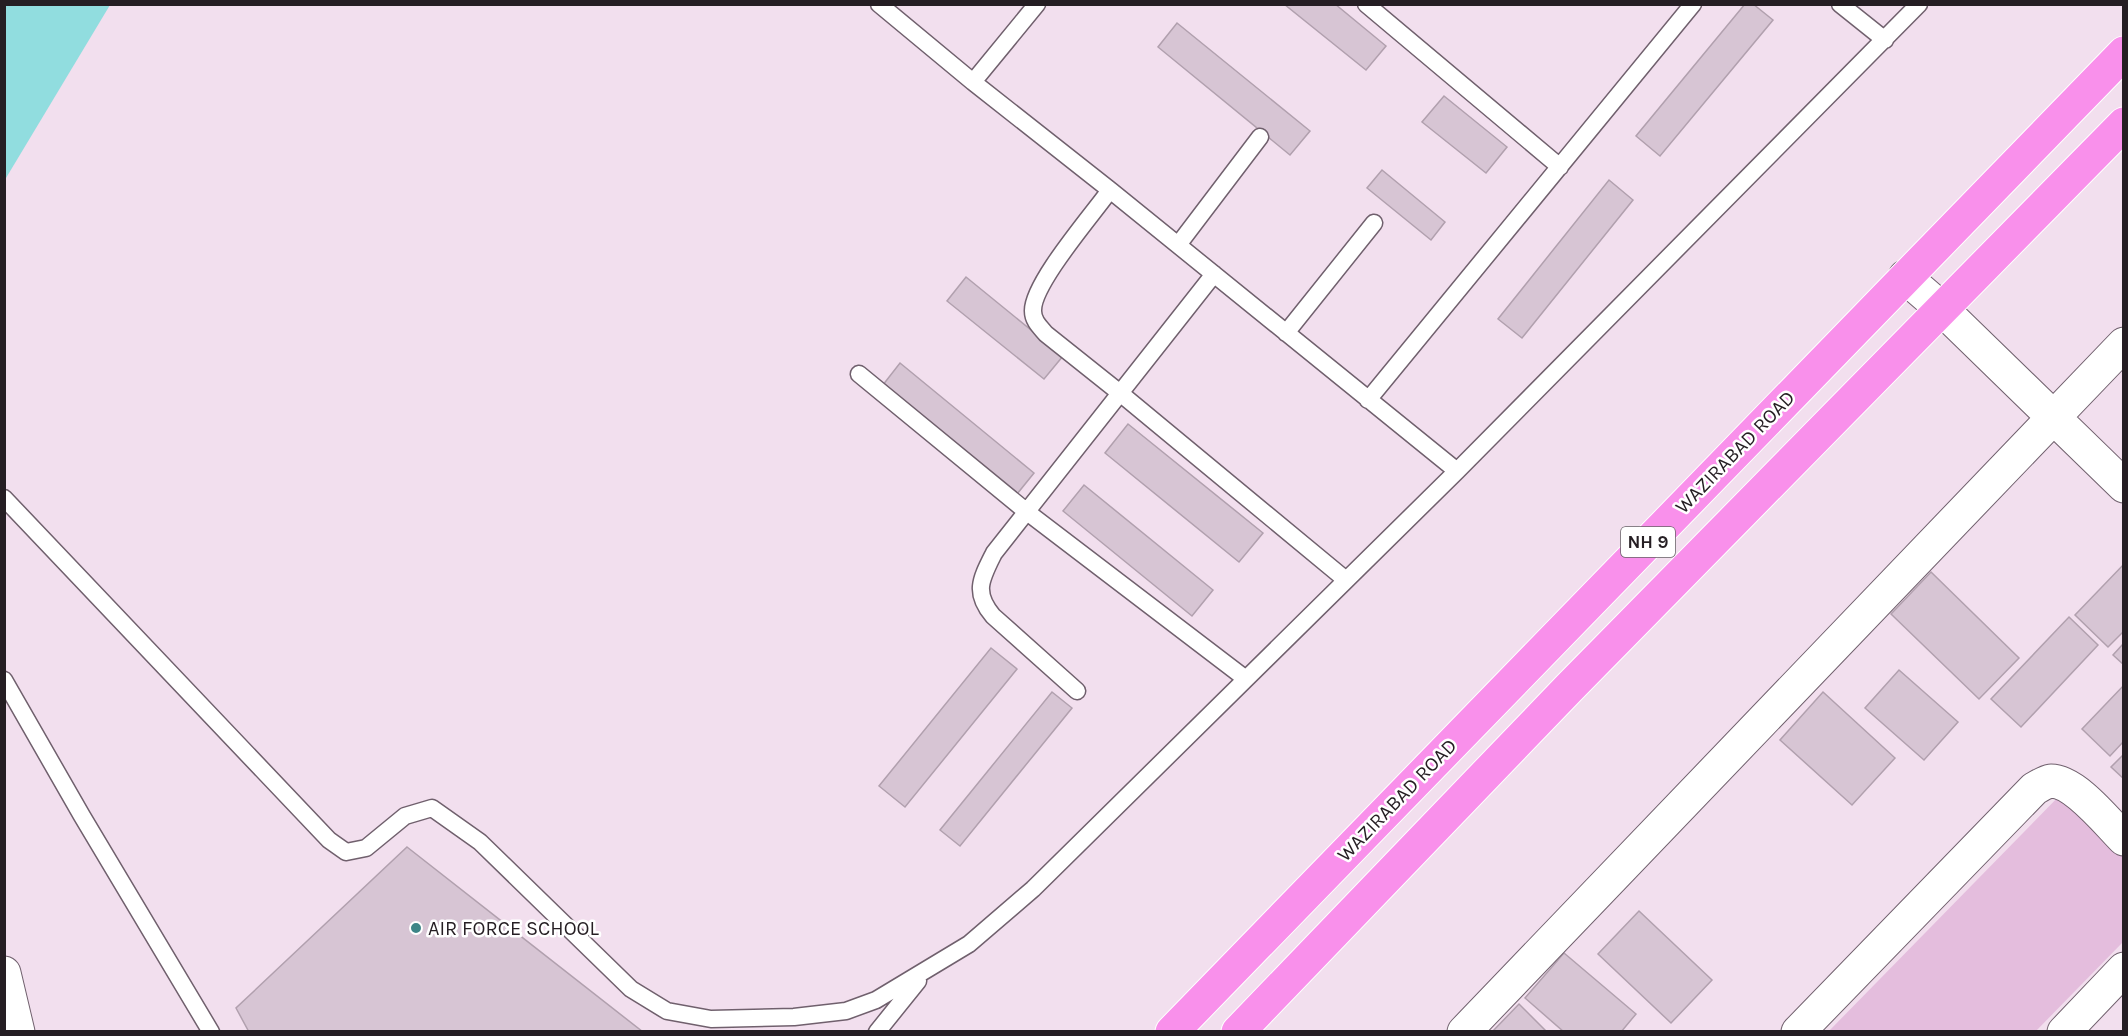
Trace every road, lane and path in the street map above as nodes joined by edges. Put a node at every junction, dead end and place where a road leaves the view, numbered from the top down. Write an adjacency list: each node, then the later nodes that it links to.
1 (879, 4): 9 (lane)
2 (1037, 4): 9 (lane)
3 (1693, 4): 12 (lane)
4 (1840, 4): 7 (lane)
5 (1919, 4): 7 (lane)
6 (1375, 7): 12 (lane)
7 (1885, 40): 25 (lane)
8 (2124, 53): 17 (highway, WAZIRABAD ROAD / NH 9)
9 (973, 82): 13 (lane)
10 (2124, 124): 18 (highway, NH 9)
11 (1260, 138): 15 (lane)
12 (1560, 167): 23 (lane)
13 (1110, 190): 15 (lane); 22 (lane)
14 (1374, 222): 19 (lane)
15 (1178, 245): 16 (lane)
16 (1214, 274): 19 (lane); 22 (lane)
17 (1905, 278): 18 (street); 40 (highway, WAZIRABAD ROAD / NH 9)
18 (1942, 309): 24 (street); 41 (highway, NH 9)
19 (1286, 333): 23 (lane)
20 (2124, 344): 24 (street)
21 (859, 374): 28 (lane)
22 (1120, 393): 28 (lane); 29 (lane)
23 (1368, 400): 25 (lane)
24 (2053, 417): 26 (street); 42 (street)
25 (1456, 471): 29 (lane)
26 (2124, 486)
27 (4, 498): 35 (lane)
28 (1027, 512): 30 (lane); 32 (lane)
29 (1346, 580): 30 (lane)
30 (1246, 679): 35 (lane)
31 (4, 680): 38 (lane)
32 (1077, 691)
33 (2124, 839): 43 (street)
34 (2124, 969): 44 (street)
35 (925, 972): 39 (lane)
36 (4, 973): 37 (street)
37 (18, 1032)
38 (211, 1032)
39 (877, 1032)
40 (1172, 1032)
41 (1238, 1032)
42 (1464, 1032)
43 (1798, 1032)
44 (2064, 1032)

